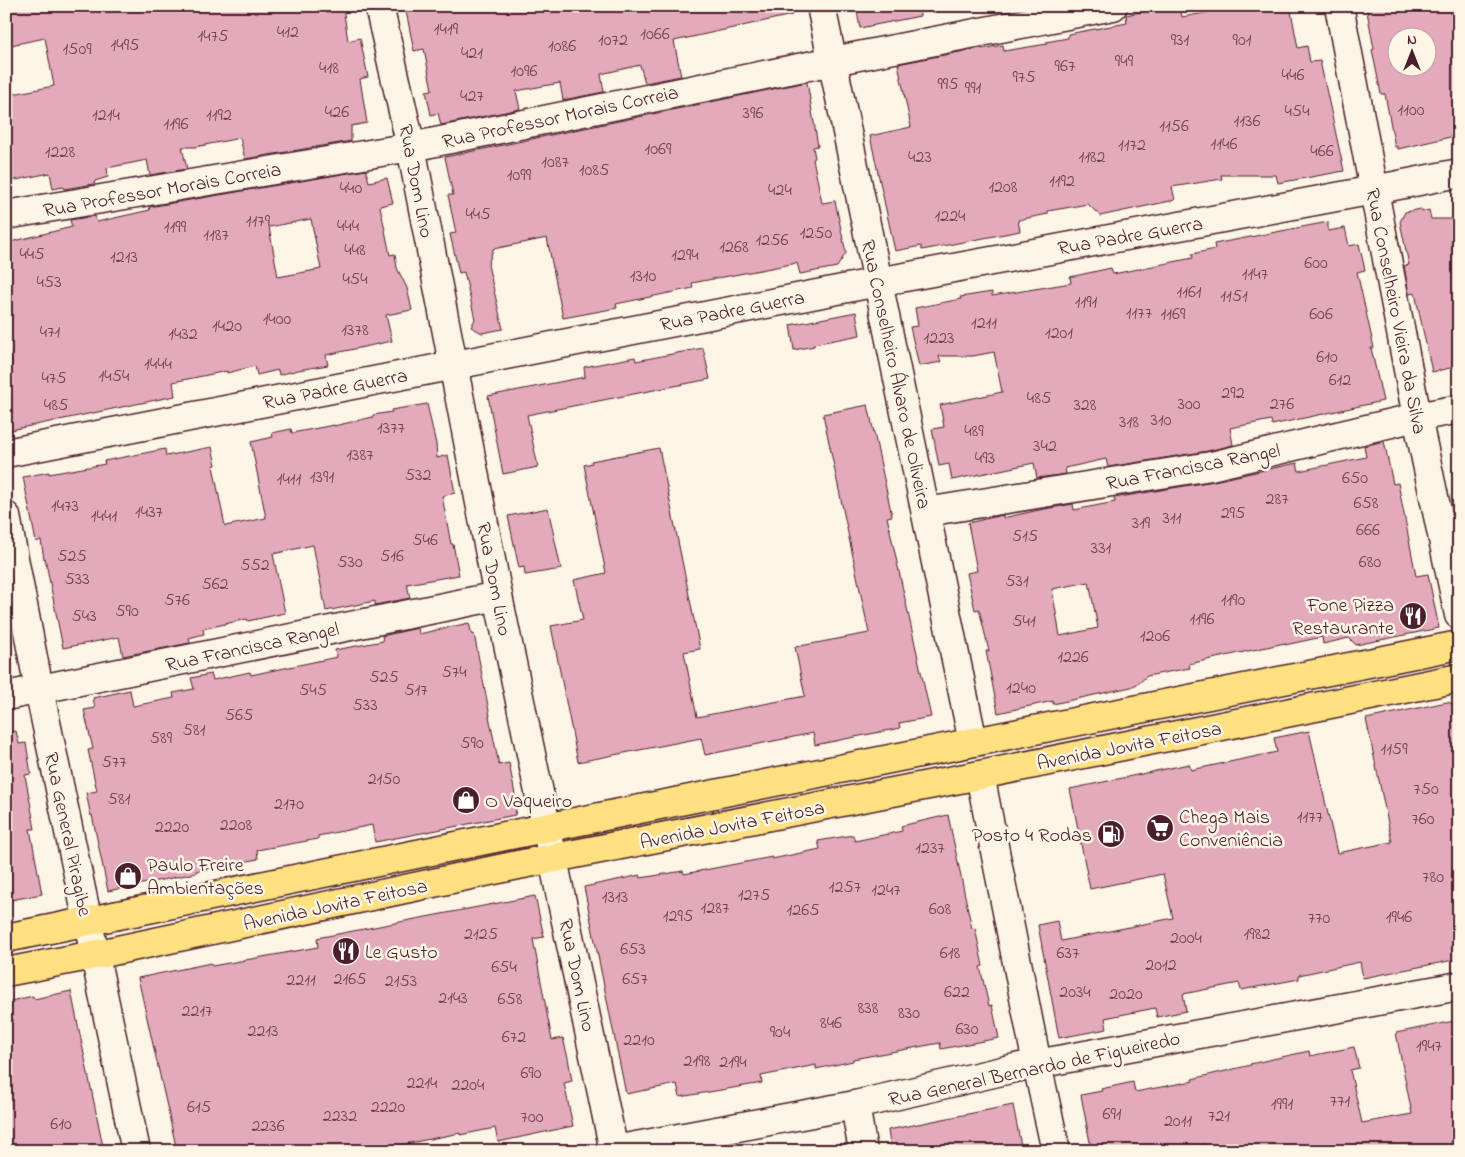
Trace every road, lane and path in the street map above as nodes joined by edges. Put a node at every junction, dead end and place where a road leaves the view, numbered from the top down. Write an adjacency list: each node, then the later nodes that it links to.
1 (379, 6): 6 (street, Rua Dom Lino)
2 (821, 6): 5 (street, Rua Conselheiro Álvaro de Oliveira)
3 (1113, 6): 5 (street, Rua Professor Morais Correia)
4 (1339, 6): 8 (street, Rua Conselheiro Vieira da Silva)
5 (833, 61): 6 (street, Rua Professor Morais Correia); 10 (street, Rua Conselheiro Álvaro de Oliveira)
6 (411, 147): 9 (street, Rua Professor Morais Correia); 11 (street, Rua Dom Lino)
7 (1459, 173): 8 (street, Rua Padre Guerra)
8 (1374, 190): 10 (street, Rua Padre Guerra); 13 (street, Rua Conselheiro Vieira da Silva)
9 (6, 215)
10 (878, 282): 11 (street, Rua Padre Guerra); 15 (street, Rua Conselheiro Álvaro de Oliveira)
11 (453, 365): 14 (street, Rua Padre Guerra); 17 (street, Rua Dom Lino)
12 (1459, 409): 13 (street, Rua Francisca Rangel)
13 (1417, 417): 15 (street, Rua Francisca Rangel); 18 (street, Rua Conselheiro Vieira da Silva)
14 (6, 453)
15 (926, 512): 23 (street, Rua Conselheiro Álvaro de Oliveira)
16 (6, 516): 21 (street, Rua General Piragibe)
17 (498, 596): 21 (street, Rua Francisca Rangel); 25 (street, Rua Dom Lino)
18 (1459, 615)
19 (1459, 645): 23 (main road, Avenida Jovita Feitosa)
20 (1459, 678): 24 (main road, Avenida Jovita Feitosa)
21 (40, 689): 22 (street, Rua Francisca Rangel); 27 (street, Rua General Piragibe)
22 (6, 696)
23 (974, 742): 25 (main road, Avenida Jovita Feitosa)
24 (980, 775): 26 (main road, Avenida Jovita Feitosa); 32 (street)
25 (547, 828): 26 (street, Rua Dom Lino); 27 (main road, Avenida Jovita Feitosa)
26 (553, 859): 29 (main road, Avenida Jovita Feitosa); 34 (street, Rua Dom Lino)
27 (88, 922): 28 (main road, Avenida Jovita Feitosa); 29 (street, Rua General Piragibe)
28 (6, 938)
29 (94, 955): 30 (main road, Avenida Jovita Feitosa); 35 (street, Rua General Piragibe)
30 (6, 972)
31 (1459, 986): 32 (street, Rua General Bernardo de Figueiredo)
32 (1037, 1064): 33 (street, Rua General Bernardo de Figueiredo); 37 (street)
33 (854, 1105): 34 (street, Rua General Bernardo de Figueiredo); 36 (street)
34 (613, 1150)
35 (136, 1151)
36 (863, 1151)
37 (1056, 1151)

